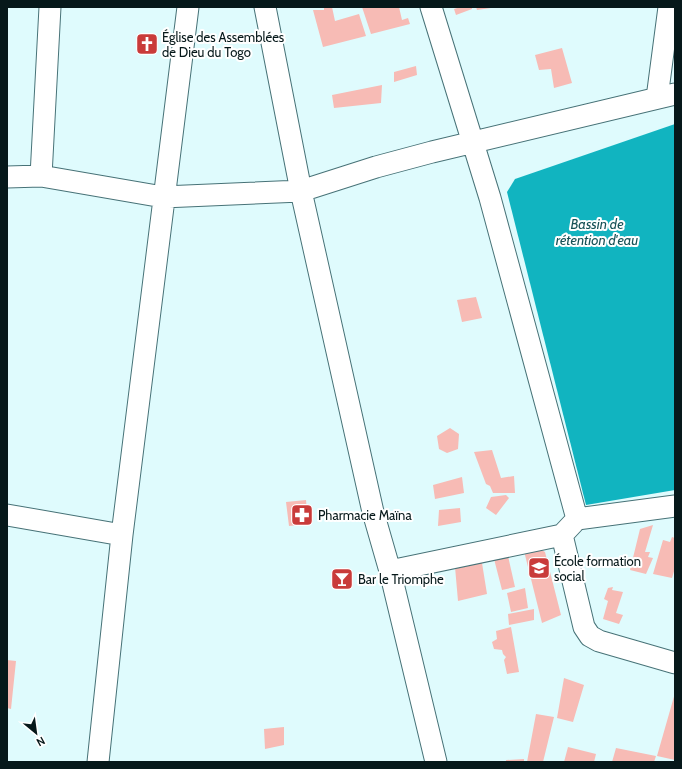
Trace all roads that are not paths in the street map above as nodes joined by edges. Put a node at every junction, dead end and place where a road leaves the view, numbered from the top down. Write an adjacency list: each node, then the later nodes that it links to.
1 (50, 7): 8 (street)
2 (188, 7): 11 (street)
3 (265, 7): 10 (street)
4 (431, 7): 7 (street)
5 (669, 7): 6 (street)
6 (666, 96): 7 (street)
7 (472, 141): 10 (street); 14 (street)
8 (41, 176): 9 (street); 11 (street)
9 (7, 177)
10 (301, 191): 11 (street); 17 (street)
11 (163, 197): 15 (street)
12 (675, 506): 14 (street)
13 (7, 515): 15 (street)
14 (577, 519): 16 (street)
15 (122, 535): 19 (street)
16 (562, 535): 17 (street); 18 (street)
17 (390, 571): 20 (street)
18 (675, 663)
19 (98, 762)
20 (436, 762)

